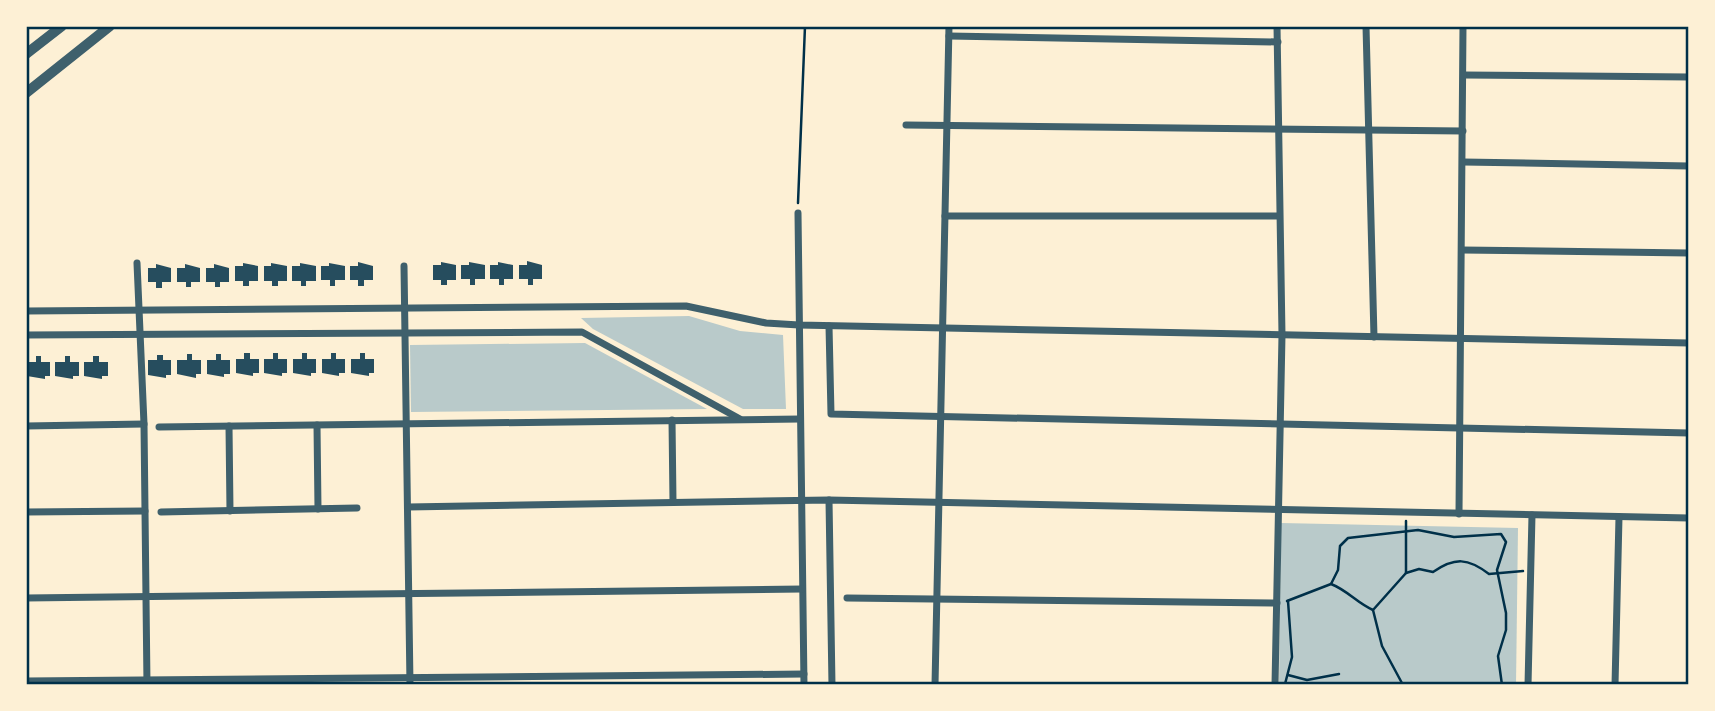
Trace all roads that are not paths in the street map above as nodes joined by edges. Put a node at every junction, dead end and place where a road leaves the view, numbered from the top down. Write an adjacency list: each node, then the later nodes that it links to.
1 (62, 26): 9 (street)
2 (110, 26): 12 (street)
3 (949, 26): 7 (street)
4 (1277, 26): 8 (street)
5 (1366, 26): 16 (street)
6 (1463, 26): 10 (street)
7 (949, 36): 8 (street); 14 (street)
8 (1278, 42): 15 (street)
9 (26, 54)
10 (1464, 75): 11 (street); 17 (street)
11 (1689, 77)
12 (26, 93)
13 (906, 125): 14 (street)
14 (947, 125): 15 (street); 21 (street)
15 (1279, 129): 16 (street); 22 (street)
16 (1369, 130): 17 (street); 37 (street)
17 (1463, 131): 18 (street)
18 (1463, 162): 19 (street); 23 (street)
19 (1689, 166)
20 (798, 213): 30 (street)
21 (945, 216): 22 (street); 32 (street)
22 (1279, 216): 36 (street)
23 (1462, 250): 24 (street); 38 (street)
24 (1689, 253)
25 (137, 263): 28 (street)
26 (404, 266): 27 (street)
27 (405, 308): 28 (street); 30 (street); 33 (street)
28 (138, 310): 29 (street); 34 (street)
29 (26, 311)
30 (799, 325): 31 (street); 42 (street)
31 (830, 326): 32 (street); 40 (street)
32 (943, 328): 36 (street); 40 (street)
33 (406, 332): 34 (street); 41 (street); 45 (street)
34 (139, 334): 35 (street); 44 (street)
35 (26, 335)
36 (1282, 335): 37 (street); 46 (street)
37 (1374, 337): 38 (street)
38 (1461, 338): 39 (street); 51 (street)
39 (1689, 343)
40 (941, 417): 46 (street); 56 (street)
41 (740, 419): 42 (street); 43 (street)
42 (800, 419): 53 (street)
43 (672, 420): 45 (street); 55 (street)
44 (144, 424): 48 (street); 61 (street)
45 (407, 424): 47 (street); 57 (street)
46 (1280, 424): 51 (street); 60 (street)
47 (317, 425): 49 (street); 59 (street)
48 (26, 426)
49 (229, 426): 50 (street); 62 (street)
50 (159, 427)
51 (1460, 428): 52 (street); 65 (street)
52 (1689, 433)
53 (800, 500): 54 (street); 55 (street); 69 (street)
54 (830, 500): 56 (street); 81 (street)
55 (673, 502): 57 (street)
56 (939, 504): 60 (street); 74 (street)
57 (408, 507): 70 (street)
58 (357, 508): 59 (street)
59 (318, 509): 62 (street)
60 (1279, 510): 65 (street); 75 (street)
61 (145, 511): 63 (street); 71 (street)
62 (230, 511): 64 (street)
63 (26, 512)
64 (161, 512)
65 (1460, 514): 66 (street)
66 (1532, 515): 67 (street); 84 (street)
67 (1619, 517): 68 (street); 85 (street)
68 (1689, 519)
69 (802, 589): 70 (street); 76 (street)
70 (409, 593): 71 (street); 78 (street)
71 (146, 597): 72 (street); 79 (street)
72 (26, 598)
73 (847, 598): 74 (street)
74 (937, 599): 75 (street); 82 (street)
75 (1277, 603): 83 (street)
76 (804, 674): 78 (street); 80 (street)
77 (26, 681): 79 (street)
78 (410, 681): 79 (street)
79 (147, 682)
80 (804, 685)
81 (832, 685)
82 (935, 685)
83 (1275, 685)
84 (1528, 685)
85 (1615, 685)

